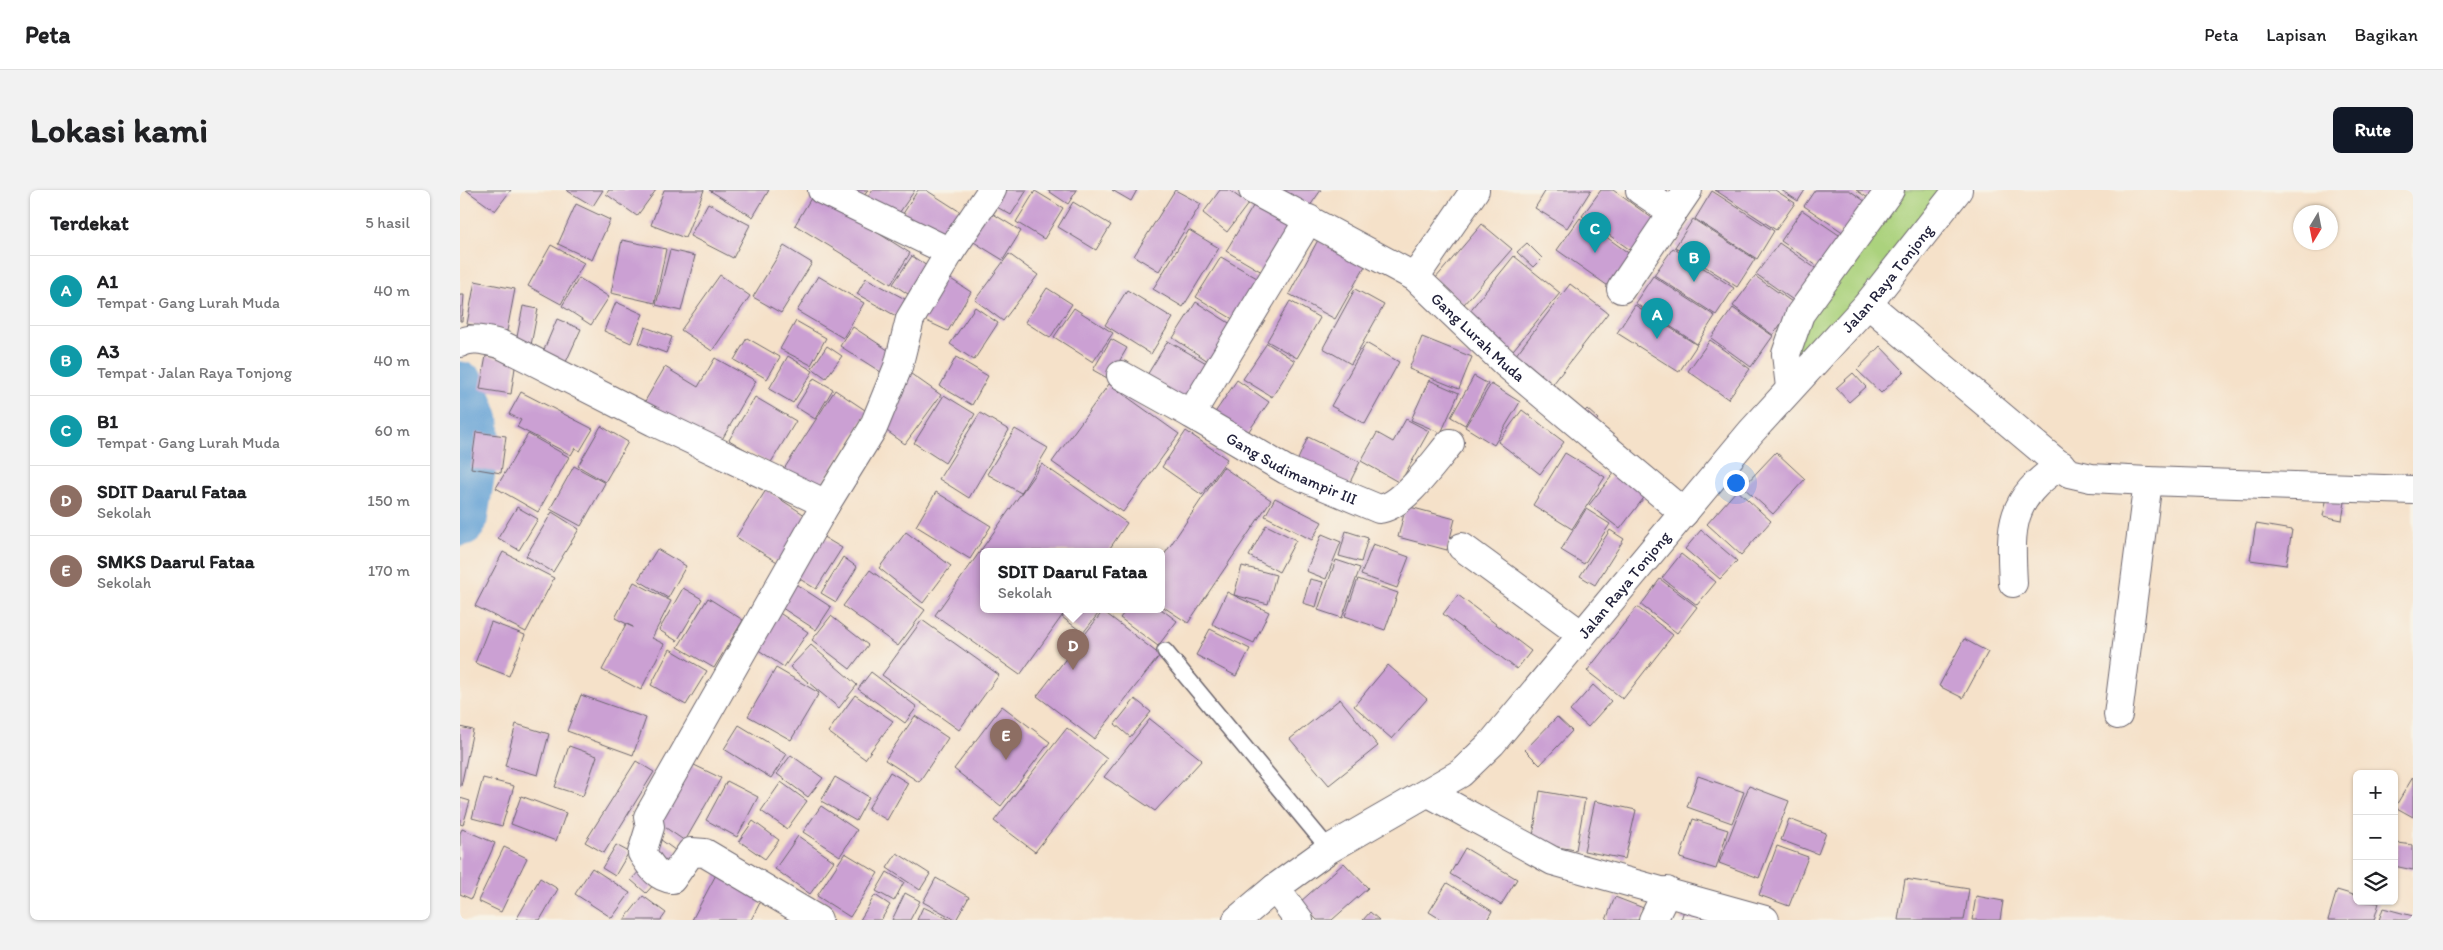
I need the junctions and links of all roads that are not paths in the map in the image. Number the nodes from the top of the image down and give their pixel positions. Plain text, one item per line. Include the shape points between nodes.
1 (822, 190) edge
2 (992, 190) edge
3 (1254, 190) edge
4 (1475, 190) edge
5 (1640, 190) edge
6 (1688, 190) edge
7 (1890, 190) edge
8 (1958, 190) edge
9 (1673, 212) junction
10 (1308, 218) junction
11 (950, 252) junction
12 (1415, 277) junction
13 (1621, 288) dead end
14 (1868, 304) junction
15 (460, 343) edge
16 (1121, 375) dead end
17 (1790, 387) junction
18 (1192, 414) junction
19 (1450, 443) dead end
20 (2061, 465) junction
21 (2148, 481) junction
22 (2413, 490) edge
23 (826, 504) junction
24 (1684, 513) junction
25 (1462, 548) dead end
26 (2013, 583) dead end
27 (1582, 636) junction
28 (1165, 651) dead end
29 (2118, 715) dead end
30 (1429, 793) junction
31 (1329, 849) junction
32 (1275, 888) junction
33 (1667, 891) junction
34 (818, 920) edge
35 (1237, 920) edge
36 (1299, 920) edge
37 (1653, 920) edge
38 (1765, 920) edge

1 - 11 street
2 - 11 street
3 - 10 street, Gang Lurah Muda
4 - 12 street
5 - 9 street
6 - 9 street
7 - 17 street via 1800,314 1786,354
8 - 14 street, Jalan Raya Tonjong
9 - 13 street
10 - 12 street, Gang Lurah Muda
10 - 18 street
11 - 23 street via 910,319 898,367 872,428
12 - 24 street, Gang Lurah Muda via 1505,363
14 - 17 street, Jalan Raya Tonjong
14 - 20 street
15 - 23 street via 484,340 500,344
16 - 18 street, Gang Sudimampir III
17 - 24 street, Jalan Raya Tonjong
18 - 19 street, Gang Sudimampir III via 1286,470 1379,509 1388,508 1413,487
20 - 21 street via 2080,476
20 - 26 street via 2042,477 2018,508 2011,539
21 - 22 street
21 - 29 street
23 - 34 street via 649,812 650,828 642,850 654,871 663,878 672,879 691,852 705,853
24 - 27 street, Jalan Raya Tonjong
25 - 27 street
27 - 30 street, Jalan Raya Tonjong via 1492,743 1461,773
28 - 31 lane
30 - 31 street, Jalan Raya Tonjong
30 - 33 street via 1553,861
31 - 32 street, Jalan Raya Tonjong
32 - 35 street, Jalan Raya Tonjong
32 - 36 street
33 - 37 street
33 - 38 street

